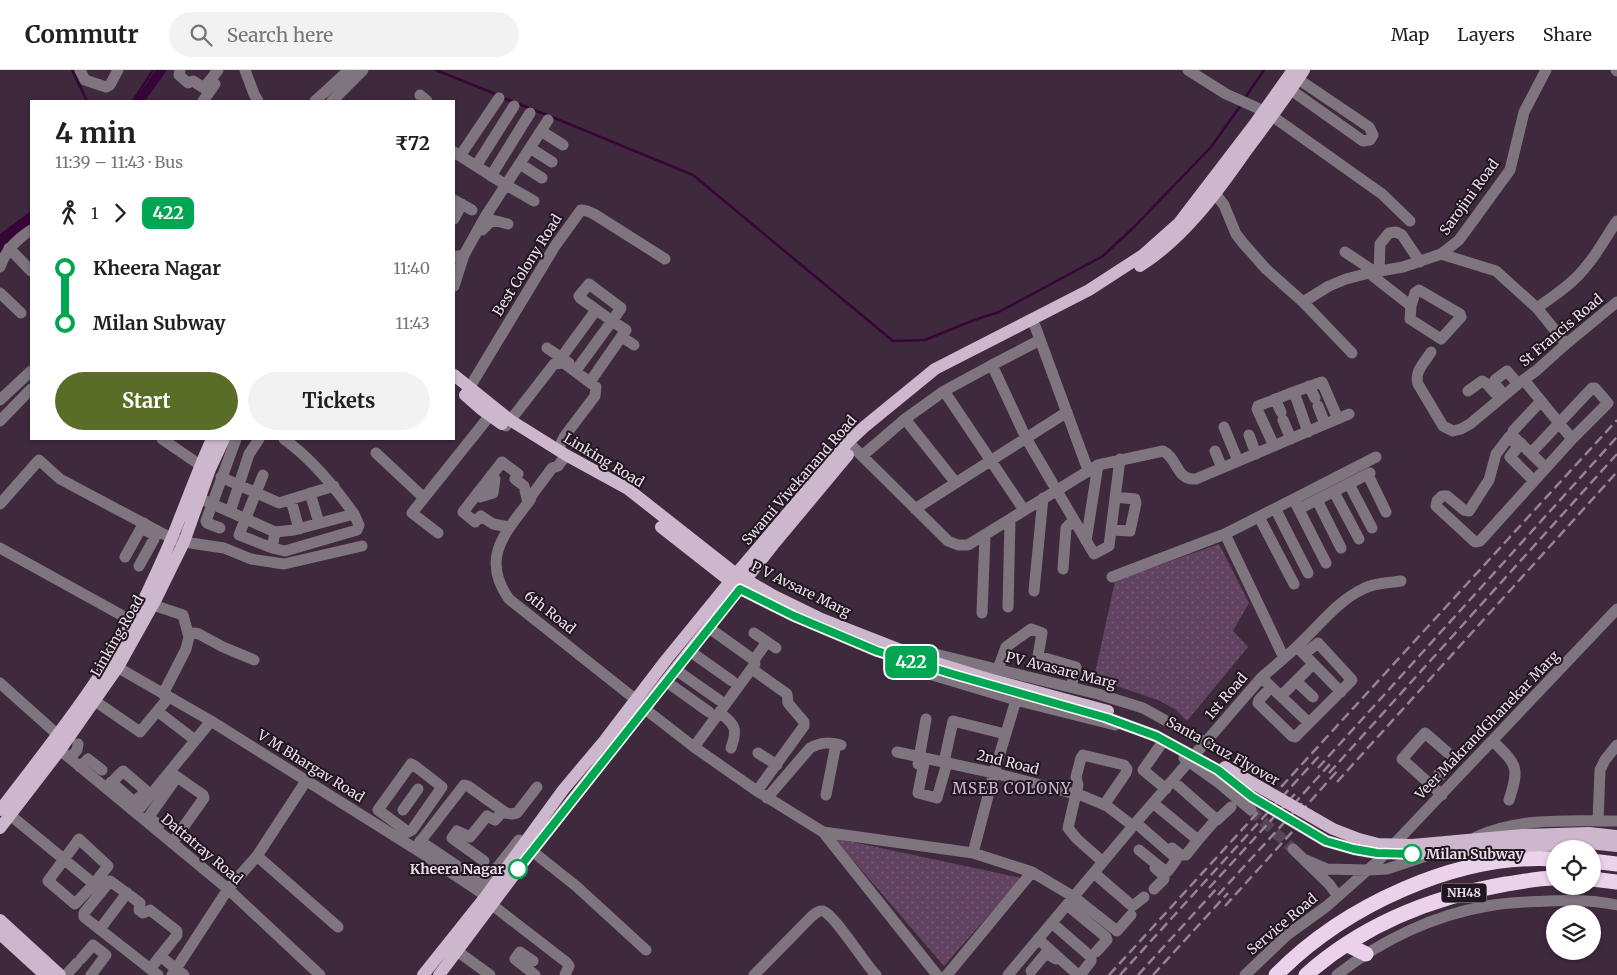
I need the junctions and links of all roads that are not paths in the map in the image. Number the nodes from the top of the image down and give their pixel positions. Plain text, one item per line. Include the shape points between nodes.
1 (82, 70) edge
2 (118, 70) edge
3 (180, 70) edge
4 (245, 70) edge
5 (349, 70) edge
6 (363, 70) edge
7 (1546, 70) edge
8 (219, 71) edge
9 (1193, 71) edge
10 (1297, 77) edge
11 (339, 86) junction
12 (499, 98) dead end
13 (252, 99) edge
14 (204, 100) edge
15 (316, 100) edge
16 (332, 100) edge
17 (514, 106) dead end
18 (530, 113) dead end
19 (1268, 113) junction
20 (548, 120) dead end
21 (540, 131) junction
22 (563, 145) dead end
23 (530, 148) junction
24 (457, 154) edge
25 (552, 162) dead end
26 (520, 164) junction
27 (476, 166) junction
28 (491, 176) junction
29 (542, 178) dead end
30 (506, 186) junction
31 (1212, 190) junction
32 (534, 201) dead end
33 (457, 206) edge
34 (472, 210) dead end
35 (1410, 221) dead end
36 (1617, 221) edge
37 (508, 224) dead end
38 (29, 236) edge
39 (475, 238) junction
40 (9, 248) junction
41 (1345, 252) dead end
42 (1441, 254) junction
43 (459, 256) edge
44 (665, 259) dead end
45 (1420, 262) junction
46 (0, 268) edge
47 (30, 270) edge
48 (1375, 272) junction
49 (455, 280) edge
50 (0, 293) edge
51 (1303, 302) junction
52 (1617, 302) edge
53 (1411, 306) junction
54 (1537, 308) junction
55 (596, 310) junction
56 (21, 312) dead end
57 (612, 320) junction
58 (1035, 326) junction
59 (622, 337) junction
60 (1040, 340) junction
61 (1566, 344) junction
62 (634, 345) dead end
63 (547, 348) dead end
64 (1432, 352) dead end
65 (1352, 353) dead end
66 (561, 358) junction
67 (992, 365) junction
68 (577, 369) junction
69 (30, 372) edge
70 (455, 376) edge
71 (592, 379) junction
72 (1521, 382) junction
73 (455, 385) edge
74 (1309, 386) junction
75 (30, 390) edge
76 (915, 390) junction
77 (467, 391) junction
78 (944, 391) junction
79 (1468, 391) dead end
80 (1294, 392) junction
81 (1502, 397) junction
82 (1275, 399) junction
83 (0, 400) edge
84 (1540, 401) junction
85 (492, 412) junction
86 (1067, 412) junction
87 (905, 419) junction
88 (0, 420) edge
89 (508, 423) junction
90 (1559, 423) junction
91 (1325, 424) junction
92 (1224, 427) dead end
93 (1308, 432) junction
94 (1249, 435) dead end
95 (1026, 438) junction
96 (1291, 439) junction
97 (164, 440) edge
98 (258, 440) edge
99 (1572, 440) junction
100 (225, 441) edge
101 (1520, 445) junction
102 (1274, 446) junction
103 (293, 447) edge
104 (855, 449) junction
105 (1215, 451) dead end
106 (376, 453) dead end
107 (1531, 453) junction
108 (250, 454) junction
109 (1256, 454) junction
110 (1376, 457) dead end
111 (559, 458) junction
112 (991, 460) junction
113 (1120, 460) junction
114 (1238, 461) junction
115 (205, 467) junction
116 (1093, 468) junction
117 (1222, 468) junction
118 (1546, 468) junction
119 (263, 475) dead end
120 (221, 477) junction
121 (493, 477) junction
122 (515, 479) junction
123 (1534, 481) junction
124 (956, 483) junction
125 (1349, 484) junction
126 (238, 485) junction
127 (334, 486) junction
128 (1056, 490) junction
129 (1334, 492) junction
130 (256, 493) junction
131 (310, 493) junction
132 (478, 495) junction
133 (423, 497) junction
134 (1116, 497) junction
135 (199, 498) junction
136 (1042, 498) junction
137 (291, 500) junction
138 (1317, 500) junction
139 (526, 501) junction
140 (0, 504) edge
141 (212, 504) junction
142 (1296, 504) junction
143 (915, 509) junction
144 (1024, 510) junction
145 (230, 512) junction
146 (1386, 512) dead end
147 (354, 514) junction
148 (1278, 514) junction
149 (481, 516) junction
150 (499, 518) dead end
151 (246, 519) junction
152 (1010, 520) junction
153 (1074, 520) junction
154 (1260, 520) junction
155 (324, 521) junction
156 (512, 523) junction
157 (142, 526) junction
158 (220, 528) dead end
159 (1372, 528) dead end
160 (299, 529) junction
161 (1112, 530) junction
162 (275, 532) junction
163 (438, 533) dead end
164 (1224, 534) junction
165 (985, 536) junction
166 (334, 537) junction
167 (171, 538) junction
168 (1359, 539) dead end
169 (1086, 541) junction
170 (184, 542) junction
171 (362, 546) dead end
172 (0, 548) edge
173 (272, 548) junction
174 (1341, 548) dead end
175 (131, 562) junction
176 (1326, 563) dead end
177 (1064, 569) dead end
178 (1308, 573) dead end
179 (155, 575) junction
180 (1112, 577) dead end
181 (738, 581) junction
182 (1401, 581) dead end
183 (1294, 584) dead end
184 (1034, 591) dead end
185 (1008, 607) dead end
186 (1617, 609) edge
187 (146, 610) junction
188 (982, 613) dead end
189 (132, 621) junction
190 (710, 628) junction
191 (188, 632) junction
192 (754, 633) dead end
193 (692, 650) junction
194 (1301, 651) junction
195 (903, 654) junction
196 (1284, 658) junction
197 (254, 660) dead end
198 (1314, 664) junction
199 (113, 665) junction
200 (753, 665) junction
201 (678, 667) junction
202 (998, 669) junction
203 (1261, 678) junction
204 (733, 679) dead end
205 (1296, 681) junction
206 (667, 682) junction
207 (0, 683) edge
208 (1071, 687) junction
209 (1271, 687) junction
210 (1341, 692) junction
211 (166, 695) junction
212 (1281, 696) junction
213 (1313, 697) dead end
214 (720, 698) dead end
215 (635, 699) junction
216 (1016, 700) junction
217 (95, 701) junction
218 (645, 709) junction
219 (714, 712) junction
220 (161, 714) dead end
221 (1107, 715) junction
222 (926, 719) dead end
223 (950, 720) dead end
224 (211, 721) junction
225 (1309, 723) junction
226 (198, 726) dead end
227 (1005, 734) junction
228 (58, 735) junction
229 (193, 738) junction
230 (928, 739) dead end
231 (1493, 742) junction
232 (1206, 743) junction
233 (78, 744) dead end
234 (1162, 744) junction
235 (1617, 745) edge
236 (694, 748) junction
237 (731, 748) dead end
238 (897, 752) dead end
239 (758, 753) dead end
240 (65, 754) junction
241 (923, 759) junction
242 (1190, 761) junction
243 (942, 763) junction
244 (1451, 763) junction
245 (777, 765) junction
246 (991, 769) junction
247 (1462, 774) junction
248 (173, 775) junction
249 (306, 781) junction
250 (109, 785) junction
251 (1169, 785) junction
252 (1431, 785) junction
253 (537, 787) dead end
254 (418, 789) dead end
255 (149, 792) junction
256 (912, 793) dead end
257 (762, 794) junction
258 (1074, 794) junction
259 (826, 795) dead end
260 (1442, 795) junction
261 (551, 800) dead end
262 (1510, 800) dead end
263 (1153, 803) junction
264 (1251, 804) junction
265 (1104, 805) junction
266 (1231, 807) dead end
267 (503, 811) junction
268 (5, 812) edge
269 (136, 813) junction
270 (396, 821) junction
271 (1598, 821) junction
272 (1617, 821) edge
273 (1135, 824) junction
274 (1212, 824) dead end
275 (0, 828) edge
276 (823, 832) junction
277 (1152, 832) dead end
278 (1617, 836) edge
279 (174, 840) junction
280 (1122, 840) junction
281 (1198, 840) junction
282 (1524, 840) junction
283 (417, 845) junction
284 (1617, 846) edge
285 (1293, 849) tunnel mouth
286 (1139, 850) dead end
287 (532, 851) junction
288 (973, 853) junction
289 (257, 856) junction
290 (1546, 858) edge
291 (64, 859) junction
292 (1306, 860) junction
293 (484, 861) dead end
294 (1103, 862) junction
295 (1601, 862) edge
296 (1617, 864) edge
297 (1368, 870) junction
298 (1032, 872) junction
299 (1094, 873) junction
300 (1546, 878) edge
301 (1601, 880) edge
302 (1617, 882) edge
303 (94, 884) junction
304 (228, 889) junction
305 (1154, 889) dead end
306 (127, 893) junction
307 (492, 893) junction
308 (1144, 896) dead end
309 (1338, 896) junction
310 (1070, 901) junction
311 (1617, 905) edge
312 (1130, 915) dead end
313 (0, 921) edge
314 (1052, 923) junction
315 (338, 926) dead end
316 (100, 929) junction
317 (0, 934) edge
318 (1038, 940) junction
319 (1346, 944) junction
320 (646, 950) dead end
321 (457, 951) junction
322 (1096, 952) dead end
323 (1366, 954) junction
324 (160, 956) junction
325 (1019, 963) junction
326 (154, 972) edge
327 (39, 973) edge
328 (177, 973) edge
329 (1029, 974) edge
330 (60, 975) edge
331 (66, 975) edge
332 (91, 975) edge
333 (320, 975) edge
334 (424, 975) edge
335 (439, 975) edge
336 (490, 975) edge
337 (565, 975) edge
338 (754, 975) edge
339 (876, 975) edge
340 (937, 975) edge
341 (947, 975) edge
342 (1008, 975) edge
343 (1074, 975) edge
344 (1245, 975) edge
345 (1276, 975) edge
346 (1306, 975) edge
347 (1337, 975) edge

1 - 2 street via 85,80 108,87
3 - 8 street via 178,75 188,83 194,81 204,88
4 - 13 street
5 - 11 street
6 - 11 street
7 - 42 street, Sarojini Road via 1524,112 1510,170 1459,240
8 - 14 street
9 - 19 street via 1226,94
10 - 10 street via 1369,127 1373,134 1370,140 1363,141
10 - 19 main road, Swami Vivekanand Road
10 - 19 main road, Swami Vivekanand Road
11 - 15 street
11 - 16 street
12 - 24 street
17 - 27 street
18 - 28 street
19 - 31 main road, Swami Vivekanand Road
19 - 35 street via 1382,194
20 - 21 street
21 - 22 street
21 - 23 street
23 - 25 street
23 - 26 street
24 - 27 street
26 - 29 street
26 - 30 street
27 - 28 street
28 - 30 street
30 - 32 street
30 - 39 street
31 - 51 street via 1224,206 1236,234 1266,269
31 - 58 main road, Swami Vivekanand Road via 1187,226 1156,256 1095,295
31 - 76 main road, Swami Vivekanand Road via 1143,255 1089,290 935,369
33 - 34 street
36 - 54 street via 1581,273
37 - 39 street via 492,220
38 - 40 street
39 - 43 street
40 - 46 street
40 - 47 street
41 - 48 street
42 - 45 street, Sarojini Road
42 - 54 street via 1493,270
43 - 49 street
44 - 77 street, Best Colony Road via 594,214 581,210
45 - 48 street, Sarojini Road
45 - 48 street via 1402,235 1388,233 1380,244
48 - 51 street, Sarojini Road via 1329,286
48 - 53 street
50 - 56 street
51 - 65 street
52 - 61 street, St Francis Road
53 - 53 street via 1419,290 1462,317 1441,340 1410,319
54 - 61 street
55 - 57 street
55 - 57 street via 579,297 588,284 621,308
55 - 66 street
57 - 59 street via 626,330
57 - 68 street
58 - 60 street
58 - 76 main road, Swami Vivekanand Road
59 - 62 street
59 - 71 street
60 - 67 street
60 - 86 street
61 - 72 street, St Francis Road
63 - 66 street
64 - 81 street, St Francis Road via 1418,370 1416,379 1443,426 1461,429
66 - 68 street
67 - 78 street
67 - 95 street
68 - 71 street
69 - 83 street
70 - 77 main road, Linking Road
71 - 111 street via 602,386 602,393
72 - 81 street, St Francis Road
72 - 81 street via 1506,371 1494,382
72 - 84 street
73 - 77 main road, Linking Road
74 - 80 street
74 - 91 street
74 - 91 street via 1323,383 1344,417
75 - 88 street
76 - 104 main road, Swami Vivekanand Road
77 - 85 main road, Linking Road
78 - 87 street
78 - 112 street
79 - 81 street via 1482,381
80 - 82 street
80 - 93 street
82 - 96 street
82 - 102 street via 1257,409
84 - 90 street
84 - 101 street via 1512,433
85 - 89 main road, Linking Road
85 - 133 street
86 - 95 street
86 - 116 street
87 - 104 street
87 - 124 street
89 - 111 main road, Linking Road
89 - 111 street via 554,364 564,363 587,379 596,391 564,437
90 - 99 street
90 - 99 street via 1593,388 1607,402
90 - 107 street
91 - 93 street
92 - 114 street
93 - 96 street
94 - 109 street
95 - 112 street
95 - 128 street
96 - 102 street
97 - 115 street
98 - 108 street
99 - 118 street
100 - 108 street
100 - 115 main road, Linking Road
100 - 120 street
101 - 107 street
101 - 123 street via 1510,458
101 - 123 street via 1508,437 1496,454 1489,480 1469,511 1444,495 1436,506 1476,542
102 - 109 street
103 - 127 street
104 - 143 street
104 - 181 main road, Swami Vivekanand Road via 792,515
105 - 117 street
106 - 133 street
107 - 118 street
108 - 126 street
109 - 114 street
110 - 142 street
111 - 139 street, 6th Road
111 - 181 main road, Linking Road via 625,492
112 - 124 street
112 - 144 street
113 - 116 street
113 - 117 street via 1163,451 1172,458 1179,472 1190,480
113 - 134 street
114 - 117 street
115 - 135 main road, Linking Road
115 - 167 main road, Linking Road
116 - 128 street
116 - 169 street
118 - 123 street
119 - 130 street
120 - 126 street
120 - 141 street
121 - 122 street
121 - 122 street via 502,462 518,474
121 - 132 street
122 - 139 street via 524,486
124 - 143 street
125 - 129 street
125 - 146 street via 1369,474
125 - 159 street
126 - 130 street
126 - 145 street
127 - 131 street
127 - 147 street
128 - 136 street
128 - 153 street
129 - 138 street
129 - 168 street
130 - 137 street via 279,503
130 - 151 street
131 - 137 street
131 - 155 street
132 - 149 street
132 - 149 street via 463,513 475,522
133 - 163 street via 412,513
134 - 161 street
134 - 161 street via 1135,499 1136,503 1130,532
135 - 141 street
135 - 170 main road, Linking Road
136 - 144 street
136 - 184 street
137 - 160 street
138 - 142 street
138 - 174 street
139 - 156 street, 6th Road
140 - 157 street via 39,460 60,479
141 - 145 street
141 - 158 street via 206,522
142 - 148 street
142 - 154 street
142 - 176 street
143 - 165 street via 948,541 958,545 968,545
144 - 152 street
145 - 151 street
147 - 155 street
147 - 166 street via 359,528
148 - 154 street
148 - 178 street
149 - 156 street via 493,524
150 - 156 street
151 - 162 street
151 - 173 street via 240,535
152 - 165 street
152 - 185 street
153 - 169 street
153 - 177 street via 1066,528
154 - 164 street
154 - 183 street
155 - 160 street
155 - 166 street
156 - 215 street, 6th Road via 499,544 497,566 500,584 509,599
157 - 167 street
157 - 175 street
157 - 175 street via 154,537
160 - 162 street
161 - 169 street via 1109,546 1094,554
162 - 173 street
164 - 180 street
164 - 196 street
165 - 188 street
166 - 173 street via 285,551
167 - 170 street
167 - 179 main road, Linking Road
170 - 171 street via 224,548 251,559 284,564
170 - 187 main road, Linking Road
172 - 189 street
175 - 179 street
179 - 187 main road, Linking Road
181 - 190 main road, Swami Vivekanand Road
181 - 195 main road, P V Avsare Marg via 819,618 835,629
181 - 215 main road, Swami Vivekanand Road
182 - 194 street via 1364,588 1345,599
186 - 231 street, Veer MakrandGhanekar Marg
187 - 189 main road, Linking Road
187 - 191 street via 183,615
187 - 199 main road, Linking Road
189 - 199 main road, Linking Road
190 - 193 main road, Swami Vivekanand Road
190 - 200 street
191 - 197 street
191 - 211 street via 186,649
192 - 200 street via 771,645
193 - 201 main road, Swami Vivekanand Road
193 - 204 street
194 - 196 street, 1st Road
194 - 198 street
194 - 210 street via 1318,643 1352,679
195 - 202 street, PV Avasare Marg via 927,652
195 - 216 street, P V Avsare Marg via 919,671
195 - 221 main road, Santa Cruz Flyover
196 - 203 street, 1st Road
198 - 205 street
198 - 210 street
199 - 211 street, V M Bhargav Road
199 - 217 main road, Linking Road
199 - 228 main road, Linking Road
200 - 219 street
200 - 245 street via 787,694 790,706 804,722 803,730
201 - 206 main road, Swami Vivekanand Road
201 - 214 street
202 - 208 street, PV Avasare Marg
202 - 208 street via 1006,647 1031,628 1042,633 1038,656 1076,668
203 - 209 street
203 - 232 street, 1st Road
205 - 212 street
205 - 213 street
206 - 218 main road, Swami Vivekanand Road
206 - 219 street
207 - 228 street
208 - 232 street, PV Avasare Marg via 1143,708
209 - 212 street
209 - 225 street via 1258,703 1292,736
210 - 225 street
211 - 217 street via 140,732
211 - 224 street, V M Bhargav Road
212 - 225 street
215 - 307 main road, Swami Vivekanand Road via 563,790
216 - 227 street
216 - 234 street, P V Avsare Marg via 1115,725
217 - 240 main road, Linking Road
218 - 236 street
218 - 287 main road, Swami Vivekanand Road
219 - 236 street
219 - 237 street via 732,721 736,737
220 - 229 street
221 - 264 main road, Santa Cruz Flyover, bridge via 1164,740 1218,770
221 - 282 main road, Santa Cruz Flyover, bridge via 1150,727 1332,829 1359,839 1378,844 1412,845
222 - 241 street
223 - 243 street
224 - 229 street
224 - 249 street, V M Bhargav Road
226 - 229 street
227 - 243 street via 954,721
227 - 246 street
228 - 240 street
228 - 268 main road, Linking Road
229 - 248 street
230 - 241 street
231 - 247 street, Veer MakrandGhanekar Marg
231 - 262 street via 1515,766
232 - 242 street, 1st Road
233 - 240 street via 77,750
234 - 242 street, P V Avsare Marg
234 - 251 street via 1143,770
235 - 271 street via 1600,770
236 - 257 street
238 - 241 street, 2nd Road
239 - 245 street
240 - 250 street, Dattatray Road via 80,767 102,770
240 - 268 main road, Linking Road
241 - 243 street, 2nd Road
241 - 243 street via 918,793 937,798
241 - 256 street
242 - 251 street, 1st Road
242 - 264 street, P V Avsare Marg
243 - 246 street, 2nd Road
244 - 247 street
244 - 252 street
244 - 252 street via 1455,758 1424,734 1402,759
245 - 257 street
246 - 258 street, 2nd Road
246 - 288 street
247 - 260 street, Veer MakrandGhanekar Marg
248 - 255 street
248 - 279 street via 150,816
248 - 279 street via 204,798
249 - 270 street, V M Bhargav Road
249 - 289 street
250 - 255 street via 134,802
250 - 255 street via 123,771
250 - 269 street, Dattatray Road
251 - 263 street, 1st Road
251 - 266 street via 1217,820
252 - 260 street
253 - 267 street via 518,813
254 - 270 street
255 - 269 street
257 - 259 street via 810,748 819,743 838,744
257 - 276 street
258 - 265 street, 2nd Road
258 - 265 street via 1082,756 1124,765 1128,769 1126,773
258 - 294 street via 1068,828
260 - 297 street, Veer MakrandGhanekar Marg
261 - 307 street
263 - 273 street, 1st Road
263 - 281 street
264 - 282 main road, Santa Cruz Flyover, bridge via 1326,841 1377,853 1412,854
265 - 273 street, 2nd Road
267 - 283 street via 464,785
267 - 293 street via 495,820 487,816 470,837 458,831 452,838
268 - 275 main road, Linking Road
268 - 291 street
269 - 279 street, Dattatray Road
270 - 270 street via 406,831 411,831 442,789 413,764 408,766 378,808
270 - 283 street, V M Bhargav Road
271 - 272 street
271 - 297 street via 1537,822 1502,827 1461,845 1387,869
273 - 280 street, 1st Road
273 - 286 street, 2nd Road via 1176,860 1165,871
274 - 281 street
276 - 288 street
276 - 340 street
277 - 281 street via 1184,856
278 - 282 main road via 1589,833
279 - 304 street, Dattatray Road
280 - 294 street, 1st Road
280 - 305 street via 1164,876
282 - 284 main road, Santa Cruz Flyover
283 - 307 street, V M Bhargav Road
285 - 292 street
287 - 307 main road, Swami Vivekanand Road
287 - 320 street
288 - 298 street
289 - 304 street
289 - 315 street
290 - 345 highway, NH48 via 1471,866 1403,889 1358,912 1310,945
291 - 303 street
291 - 303 street via 80,839 108,864
291 - 303 street via 48,881 74,904
292 - 297 street via 1327,869
292 - 309 street
294 - 299 street, 1st Road
295 - 296 highway
297 - 309 street, Service Road
298 - 310 street
298 - 341 street
299 - 308 street via 1131,905
299 - 310 street, 1st Road
300 - 319 highway, NH48 via 1476,890 1418,907
301 - 302 highway
304 - 328 street
304 - 333 street, Dattatray Road
306 - 316 street
306 - 316 street via 110,880 84,913 84,918
306 - 324 street via 140,903 139,910 143,913 150,910 177,931
307 - 321 main road, Swami Vivekanand Road
307 - 334 main road, Swami Vivekanand Road
307 - 337 street, V M Bhargav Road via 570,966
309 - 344 street, Service Road via 1288,935
310 - 312 street via 1117,930
310 - 314 street, 1st Road
310 - 322 street via 1106,936 1107,940
311 - 323 street via 1578,900 1488,906 1430,922
313 - 330 main road
314 - 318 street, 1st Road
314 - 318 street via 1091,957 1081,974
316 - 326 street
317 - 327 main road
318 - 325 street, 1st Road
319 - 323 highway
319 - 346 highway, NH48
321 - 335 main road, Swami Vivekanand Road
321 - 336 street
323 - 347 street
324 - 326 street
324 - 328 street
325 - 329 street
325 - 342 street, 1st Road
329 - 343 street via 1048,952
331 - 332 street via 93,945 106,955
338 - 339 street via 819,911 834,921

